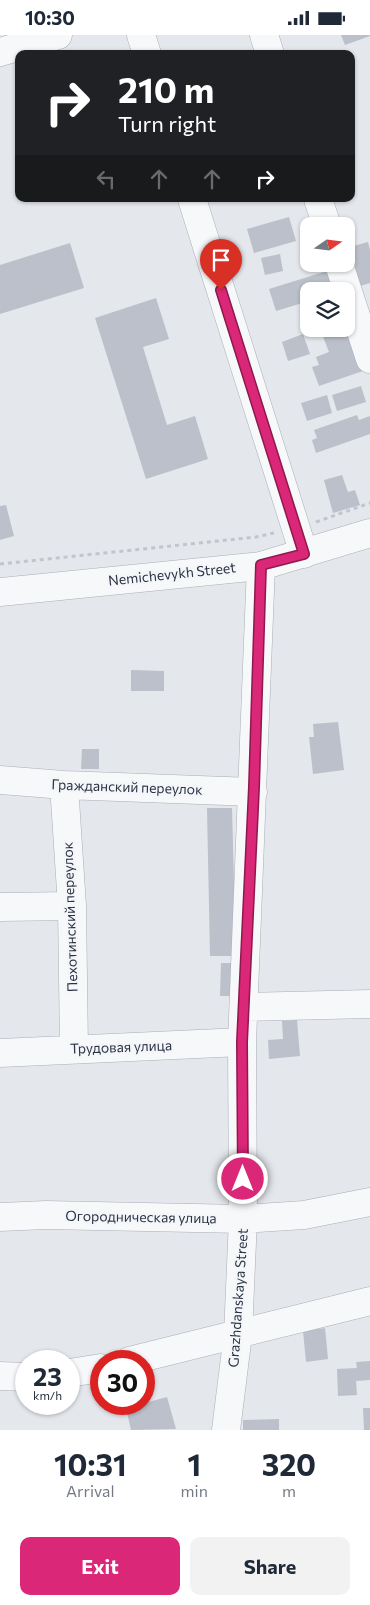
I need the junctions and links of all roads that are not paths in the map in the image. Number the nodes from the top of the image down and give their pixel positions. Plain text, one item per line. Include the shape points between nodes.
1 (58, 35) edge
2 (141, 35) edge
3 (264, 35) edge
4 (146, 50) edge
5 (269, 50) edge
6 (0, 52) edge
7 (193, 202) edge
8 (319, 202) edge
9 (323, 217) edge
10 (342, 273) edge
11 (370, 359) edge
12 (370, 533) edge
13 (300, 541) junction
14 (261, 565) junction
15 (0, 592) edge
16 (0, 780) edge
17 (64, 785) junction
18 (253, 792) junction
19 (72, 906) junction
20 (0, 907) edge
21 (370, 1004) edge
22 (244, 1007) junction
23 (242, 1042) junction
24 (74, 1049) junction
25 (0, 1053) edge
26 (370, 1202) edge
27 (0, 1217) edge
28 (243, 1219) junction
29 (370, 1301) edge
30 (238, 1334) junction
31 (155, 1355) edge
32 (0, 1376) edge
33 (15, 1377) edge
34 (226, 1430) edge

1 - 6 street
2 - 4 street
3 - 5 street
7 - 13 street
8 - 9 street
10 - 11 street
12 - 13 street, Nemichevykh Street
13 - 14 street, Nemichevykh Street
14 - 15 street, Nemichevykh Street
14 - 18 street, Grazhdanskaya Street
16 - 17 street, Гражданский переулок
17 - 18 street, Гражданский переулок
17 - 19 street, Пехотинский переулок
18 - 22 street, Grazhdanskaya Street
19 - 20 street
19 - 24 street, Пехотинский переулок
21 - 22 street
22 - 23 street, Grazhdanskaya Street
23 - 24 street, Трудовая улица
23 - 28 street, Grazhdanskaya Street
24 - 25 street, Трудовая улица
26 - 28 street, Огородническая улица via 304,1215
27 - 28 street, Огородническая улица
28 - 30 street, Grazhdanskaya Street
29 - 30 street
30 - 31 street
30 - 34 street, Grazhdanskaya Street
32 - 33 street

